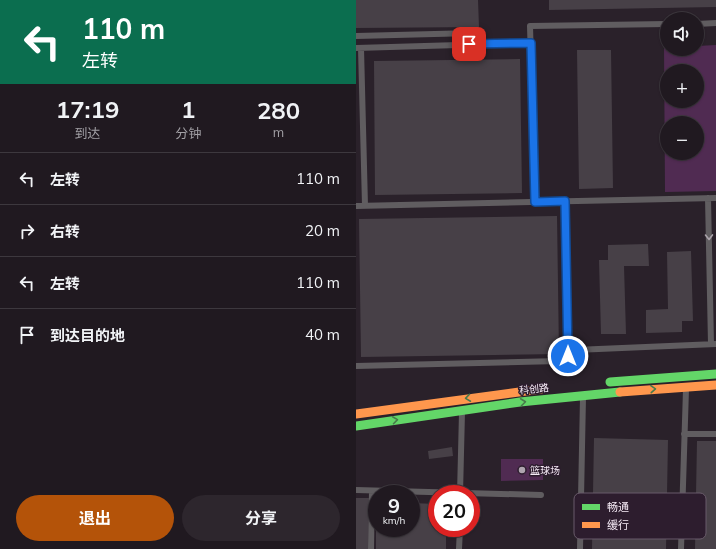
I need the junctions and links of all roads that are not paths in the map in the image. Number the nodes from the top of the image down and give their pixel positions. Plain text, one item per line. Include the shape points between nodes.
1 (716, 23) edge
2 (660, 24) edge
3 (704, 24) edge
4 (474, 33) dead end
5 (356, 36) edge
6 (531, 43) junction
7 (359, 48) edge
8 (708, 198) junction
9 (716, 198) edge
10 (565, 201) junction
11 (535, 202) junction
12 (356, 206) edge
13 (365, 206) junction
14 (714, 344) edge
15 (574, 350) dead end
16 (356, 366) edge
17 (716, 374) edge
18 (601, 383) dead end
19 (716, 385) edge
20 (686, 387) junction
21 (547, 388) dead end
22 (584, 395) junction
23 (462, 410) junction
24 (356, 414) edge
25 (356, 426) edge
26 (684, 434) junction
27 (716, 434) edge
28 (460, 485) edge
29 (356, 490) edge
30 (368, 491) edge
31 (581, 493) edge
32 (682, 493) edge
33 (480, 494) edge
34 (540, 495) dead end
35 (371, 537) edge
36 (460, 537) edge
37 (580, 539) edge
38 (681, 539) edge
39 (371, 549) edge
40 (460, 549) edge
41 (580, 549) edge
42 (681, 549) edge

1 - 3 lane
2 - 6 lane via 530,26
4 - 5 lane
6 - 7 lane
6 - 11 lane
7 - 13 lane
8 - 9 lane
8 - 10 lane
8 -> 14 lane
10 - 11 lane
10 - 16 lane via 568,356 565,359
11 - 13 lane
12 - 13 lane
14 - 15 lane
17 - 18 street
19 - 20 street, 科创路
22 -> 20 street, 科创路
20 - 26 lane
21 -> 24 street, 科创路
23 -> 22 street, 科创路
22 - 31 lane
25 -> 23 street, 科创路
23 - 28 lane
26 - 27 lane
26 - 32 lane
29 - 30 lane
33 - 34 lane
35 - 39 lane
36 - 40 lane
37 - 41 lane
38 - 42 lane

